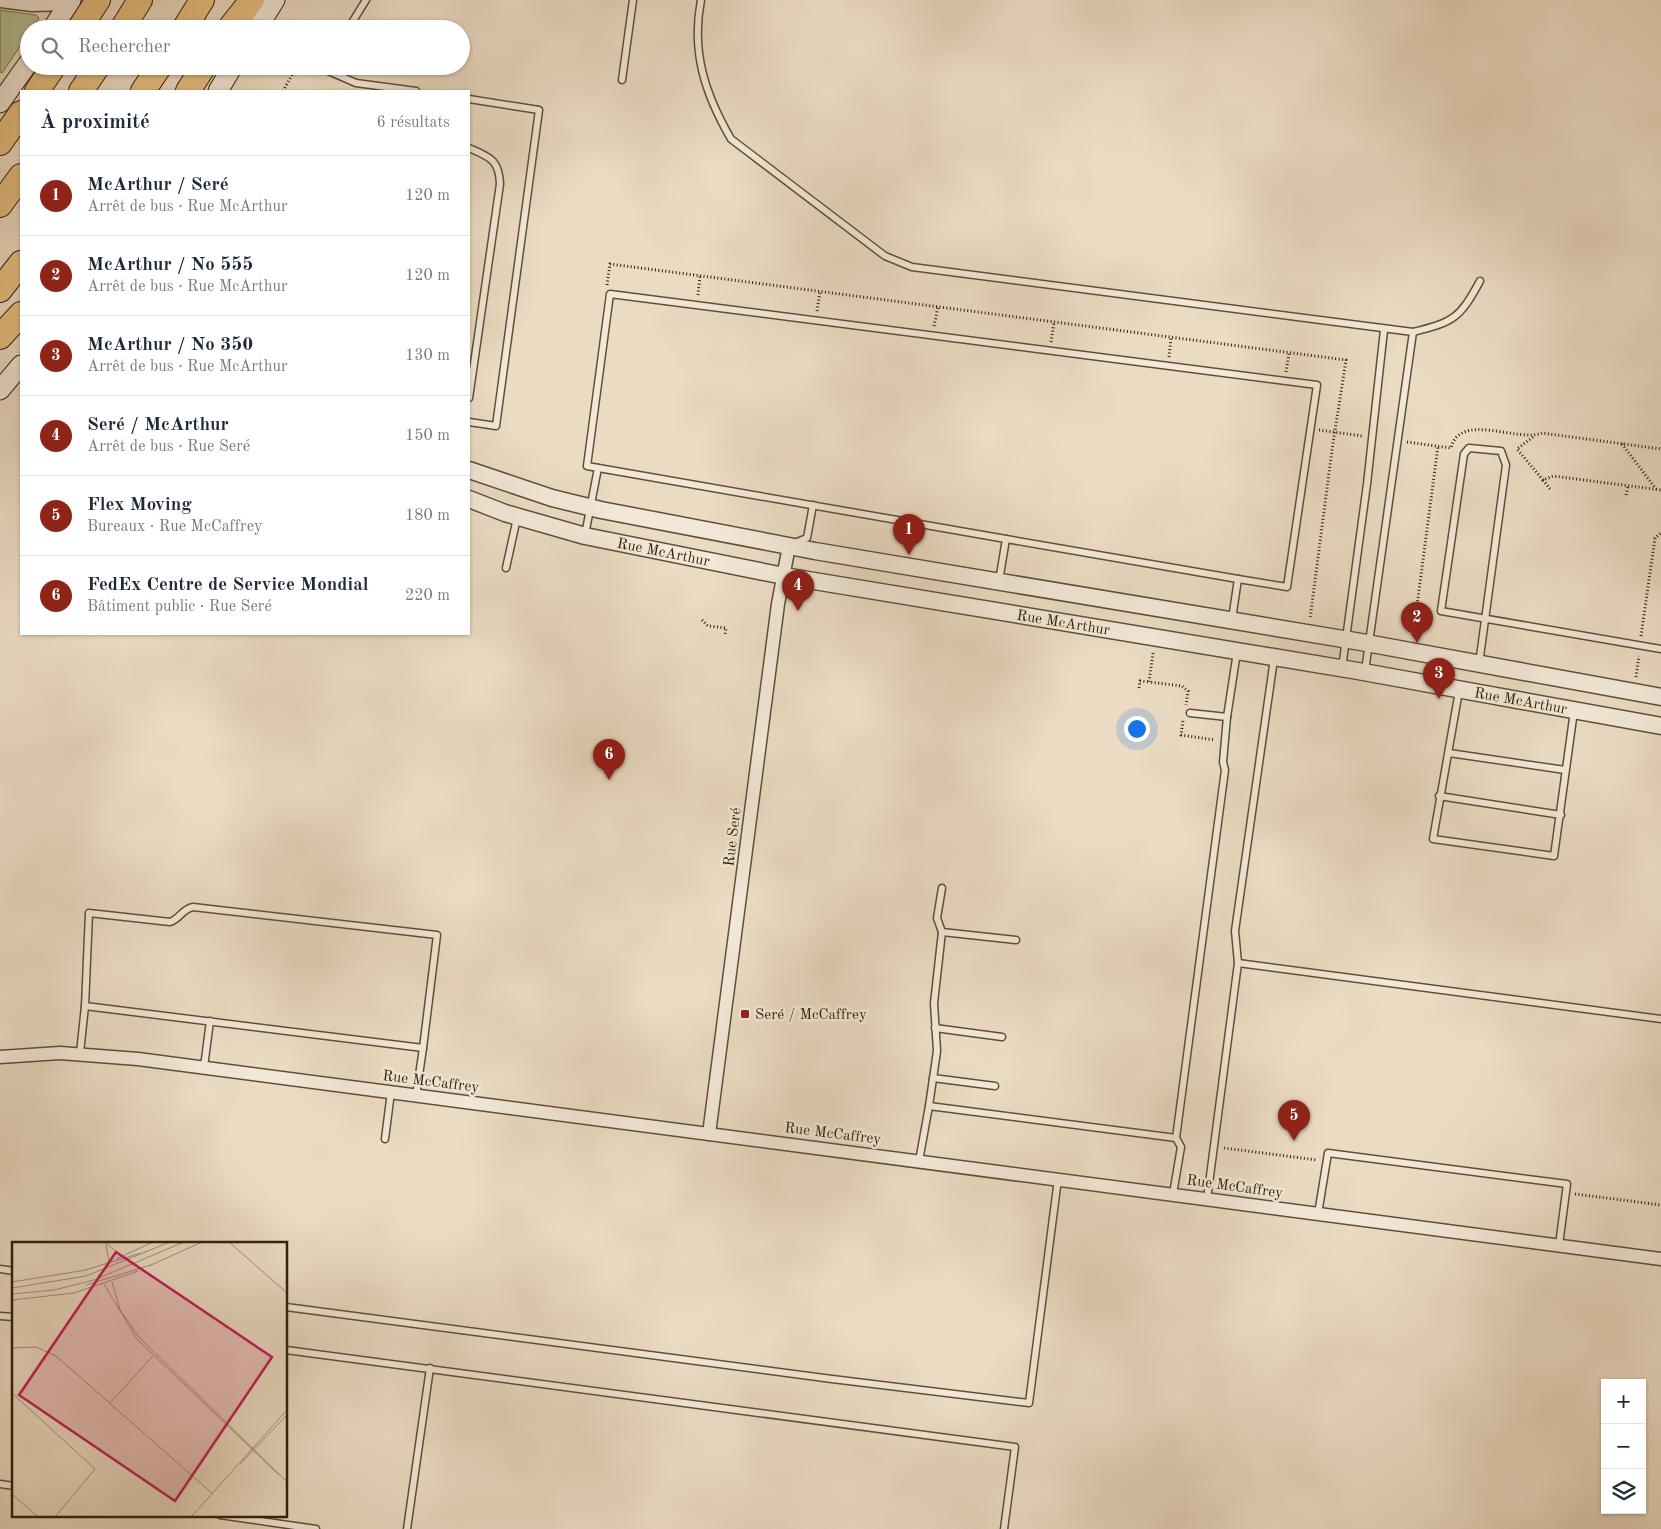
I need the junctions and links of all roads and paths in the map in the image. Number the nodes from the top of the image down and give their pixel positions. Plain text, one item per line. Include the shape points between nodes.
1 (98, 0) edge
2 (140, 0) edge
3 (202, 0) edge
4 (252, 0) edge
5 (275, 0) edge
6 (366, 0) edge
7 (633, 0) edge
8 (702, 0) edge
9 (0, 1) edge
10 (70, 2) edge
11 (58, 20) edge
12 (85, 20) edge
13 (128, 20) edge
14 (190, 20) edge
15 (236, 20) edge
16 (263, 20) edge
17 (354, 20) edge
18 (20, 75) edge
19 (48, 75) edge
20 (92, 75) edge
21 (154, 75) edge
22 (198, 75) edge
23 (228, 75) edge
24 (292, 75) edge
25 (338, 75) edge
26 (622, 80) dead end
27 (38, 90) edge
28 (82, 90) edge
29 (145, 90) edge
30 (189, 90) edge
31 (219, 90) edge
32 (284, 90) edge
33 (408, 90) edge
34 (470, 98) edge
35 (0, 103) edge
36 (20, 115) edge
37 (0, 143) edge
38 (470, 149) edge
39 (20, 177) edge
40 (0, 205) edge
41 (20, 264) edge
42 (700, 276) dead end
43 (1480, 281) dead end
44 (0, 290) edge
45 (820, 292) dead end
46 (698, 297) dead end
47 (938, 307) dead end
48 (817, 312) dead end
49 (20, 315) edge
50 (1054, 322) dead end
51 (934, 328) dead end
52 (1384, 330) junction
53 (1413, 332) junction
54 (0, 337) edge
55 (1171, 338) dead end
56 (1051, 343) dead end
57 (1289, 353) dead end
58 (1169, 360) dead end
59 (20, 366) edge
60 (1286, 374) dead end
61 (0, 390) edge
62 (470, 391) edge
63 (470, 422) edge
64 (1335, 432) dead end
65 (1365, 436) dead end
66 (1533, 437) junction
67 (1404, 441) dead end
68 (1622, 444) junction
69 (1438, 446) junction
70 (1661, 449) edge
71 (598, 468) junction
72 (470, 470) edge
73 (1543, 480) junction
74 (1628, 486) junction
75 (1550, 489) dead end
76 (1656, 489) junction
77 (1661, 490) edge
78 (1626, 495) dead end
79 (470, 499) edge
80 (813, 505) junction
81 (592, 508) junction
82 (518, 517) junction
83 (1661, 533) edge
84 (584, 536) junction
85 (1006, 538) junction
86 (789, 546) junction
87 (506, 568) dead end
88 (784, 576) junction
89 (1238, 579) junction
90 (999, 581) junction
91 (1485, 619) junction
92 (702, 620) dead end
93 (1232, 621) junction
94 (724, 635) dead end
95 (1641, 636) dead end
96 (1346, 640) junction
97 (1412, 642) dead end
98 (1368, 644) junction
99 (1661, 649) edge
100 (1153, 650) dead end
101 (1237, 652) junction
102 (1639, 655) dead end
103 (1274, 658) junction
104 (1479, 664) junction
105 (1342, 669) junction
106 (1365, 673) junction
107 (1635, 681) dead end
108 (1149, 682) junction
109 (1139, 688) dead end
110 (1459, 689) junction
111 (1661, 697) edge
112 (1574, 710) junction
113 (1190, 713) dead end
114 (1227, 717) junction
115 (1661, 726) edge
116 (1214, 740) dead end
117 (1449, 753) junction
118 (1564, 770) junction
119 (1439, 796) junction
120 (1561, 814) junction
121 (942, 888) dead end
122 (942, 932) junction
123 (1016, 940) dead end
124 (1238, 963) junction
125 (85, 1006) junction
126 (1661, 1020) edge
127 (210, 1021) junction
128 (935, 1028) junction
129 (1002, 1037) dead end
130 (423, 1048) junction
131 (80, 1053) junction
132 (0, 1057) edge
133 (204, 1068) junction
134 (932, 1078) junction
135 (995, 1086) dead end
136 (391, 1092) junction
137 (416, 1096) junction
138 (929, 1106) junction
139 (709, 1134) junction
140 (1176, 1138) junction
141 (384, 1139) dead end
142 (1226, 1149) dead end
143 (1318, 1160) dead end
144 (918, 1161) junction
145 (1058, 1179) junction
146 (1173, 1194) junction
147 (1577, 1194) dead end
148 (1207, 1199) junction
149 (1661, 1205) edge
150 (1318, 1214) junction
151 (1559, 1245) junction
152 (1661, 1259) edge
153 (288, 1307) edge
154 (288, 1350) edge
155 (430, 1368) junction
156 (227, 1516) edge
157 (316, 1529) edge
158 (407, 1529) edge
159 (1004, 1529) edge

1 - 12 highway
2 - 13 highway
3 - 14 highway
4 - 15 highway
5 - 16 main road
6 - 17 lane
7 - 26 lane
8 - 52 lane via 697,44 703,75 717,114 732,139 885,256 912,267
9 - 10 street via 32,5
10 - 11 main road
18 - 35 main road
19 - 27 highway
20 - 28 highway
21 - 29 highway
22 - 30 highway
23 - 31 main road
24 - 32 path
25 - 33 lane via 356,83
34 - 63 lane via 539,110 496,426
36 - 37 highway
38 - 62 lane via 494,162 500,184
39 - 40 highway
41 - 44 highway
42 - 46 path
43 - 53 lane via 1457,316 1441,325
45 - 48 path
47 - 51 path
49 - 54 highway
50 - 56 path
52 - 53 lane
52 - 96 lane
53 - 98 lane
55 - 58 path
57 - 60 path
59 - 61 main road
64 - 65 path
66 - 68 path via 1542,433
66 - 69 path via 1469,430 1456,436 1451,448
66 - 73 path via 1517,449
67 - 69 path
68 - 70 path
68 - 76 path
69 - 97 path
71 - 80 lane
71 - 81 lane
71 - 89 lane via 588,466 610,294 1318,385 1288,587
72 - 81 street, Rue McArthur
73 - 74 path via 1553,476
73 - 75 path
74 - 76 path
74 - 78 path
76 - 77 path
79 - 82 street, Rue McArthur
80 - 85 lane
80 - 86 lane via 807,538
81 - 84 lane
81 - 86 street, Rue McArthur
82 - 84 street, Rue McArthur
82 - 87 lane
83 - 95 path via 1655,538
84 - 88 street, Rue McArthur
85 - 89 lane
85 - 90 lane
86 - 88 street, Rue Seré
86 - 90 street, Rue McArthur
88 - 101 street, Rue McArthur
88 - 139 street, Rue Seré
89 - 93 lane
90 - 93 street, Rue McArthur
91 - 91 lane via 1441,611 1464,454 1468,448 1474,447 1497,449 1506,460
91 - 99 lane
91 - 104 lane
92 - 94 path via 708,626 726,628
93 - 96 street, Rue McArthur
96 - 98 street, Rue McArthur
96 - 105 lane
98 - 104 street, Rue McArthur
98 - 106 lane
100 - 108 path
101 - 103 street, Rue McArthur
101 - 114 lane
102 - 107 path
103 - 105 street, Rue McArthur
103 - 124 lane via 1235,931
104 - 111 street, Rue McArthur
105 - 106 street, Rue McArthur
106 - 110 street, Rue McArthur
108 - 109 path via 1140,681
108 - 116 path via 1182,686 1188,691 1181,735
110 - 112 street, Rue McArthur
110 - 117 lane
112 - 115 street, Rue McArthur
112 - 118 lane
113 - 114 lane
114 - 140 lane via 1225,770
117 - 118 lane
117 - 119 lane
118 - 120 lane via 1566,780
119 - 120 lane
119 - 120 lane via 1433,839 1554,856
121 - 122 lane via 937,918
122 - 123 lane
122 - 128 lane via 934,1003
124 - 126 lane
124 - 148 lane
125 - 127 lane
125 - 130 lane via 89,913 170,922 193,907 437,934
125 - 131 lane
127 - 130 lane
127 - 133 lane
128 - 129 lane
128 - 134 lane via 937,1051
130 - 137 lane
131 - 132 street, Rue McCaffrey
131 - 133 street, Rue McCaffrey
133 - 136 street, Rue McCaffrey
134 - 135 lane
134 - 138 lane
136 - 137 street, Rue McCaffrey
136 - 141 lane
137 - 139 street, Rue McCaffrey
138 - 140 lane
138 - 144 lane
139 - 144 street, Rue McCaffrey
140 - 146 lane via 1180,1147
142 - 143 path
144 - 145 street, Rue McCaffrey
145 - 146 street, Rue McCaffrey
145 - 153 lane via 1029,1403
146 - 148 street, Rue McCaffrey
147 - 149 path
148 - 150 street, Rue McCaffrey
150 - 151 street, Rue McCaffrey
150 - 151 lane via 1328,1153 1567,1184
151 - 152 street, Rue McCaffrey
154 - 155 lane
155 - 158 lane
155 - 159 lane via 1015,1448
156 - 157 lane

